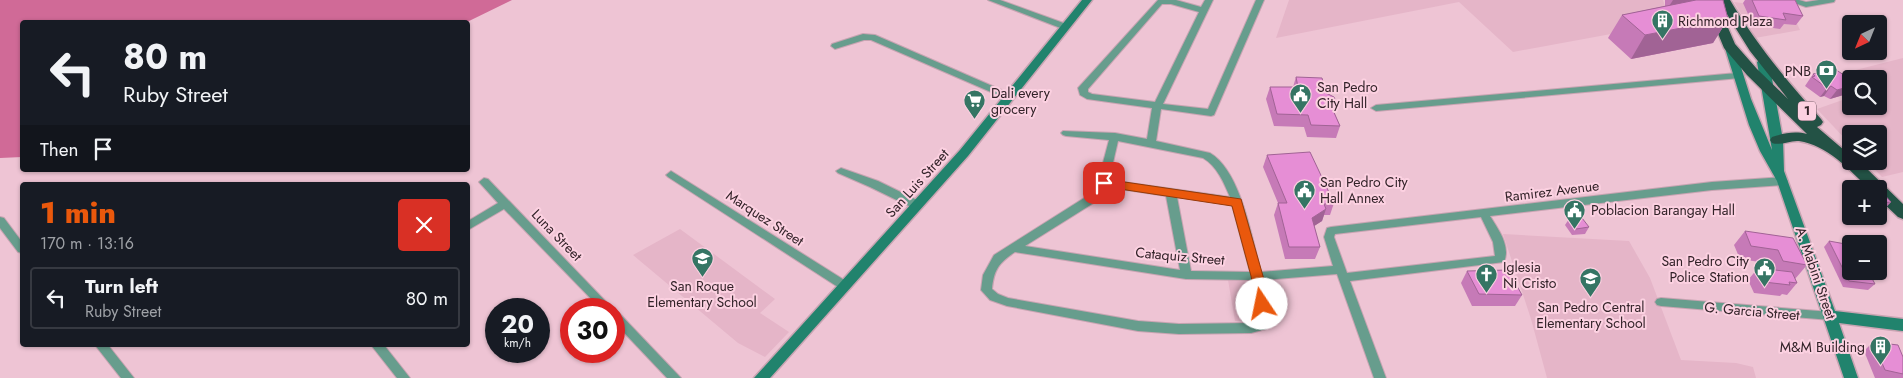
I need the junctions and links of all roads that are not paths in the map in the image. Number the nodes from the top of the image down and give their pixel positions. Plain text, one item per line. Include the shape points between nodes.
1 (992, 0) edge
2 (1088, 0) edge
3 (1209, 0) edge
4 (1260, 0) edge
5 (1710, 0) edge
6 (1724, 0) edge
7 (1790, 0) edge
8 (1831, 0) edge
9 (1204, 11) junction
10 (1066, 27) junction
11 (1729, 45) junction
12 (835, 46) dead end
13 (1763, 62) junction
14 (1737, 76) junction
15 (1766, 86) junction
16 (1010, 97) junction
17 (1157, 107) junction
18 (1376, 108) dead end
19 (1066, 133) dead end
20 (1114, 136) junction
21 (1777, 140) junction
22 (1151, 143) junction
23 (1826, 144) junction
24 (1842, 151) edge
25 (1842, 155) edge
26 (1860, 170) edge
27 (841, 171) dead end
28 (671, 175) dead end
29 (1781, 175) junction
30 (1869, 180) edge
31 (484, 182) dead end
32 (1104, 183) junction
33 (1171, 194) junction
34 (1887, 198) edge
35 (1237, 202) junction
36 (505, 203) junction
37 (917, 205) junction
38 (1903, 213) edge
39 (1484, 214) junction
40 (0, 221) edge
41 (470, 225) edge
42 (20, 246) edge
43 (1014, 248) junction
44 (1342, 274) junction
45 (1186, 275) junction
46 (1257, 276) junction
47 (845, 286) junction
48 (597, 298) edge
49 (1661, 302) dead end
50 (1831, 316) junction
51 (1903, 325) edge
52 (625, 326) edge
53 (103, 347) edge
54 (379, 347) edge
55 (128, 378) edge
56 (404, 378) edge
57 (675, 378) edge
58 (760, 378) edge
59 (1380, 378) edge
60 (1851, 378) edge

1 - 10 street
2 - 10 street, San Luis Street
3 - 9 street
4 - 17 street via 1211,113
5 - 11 highway, 1
6 - 13 highway, 1
7 - 8 street via 1806,4
9 - 17 street
9 - 17 street via 1171,1 1160,2 1082,90 1090,97
10 - 16 street, San Luis Street
11 - 14 street, A. Mabini Street
11 - 15 highway, 1
12 - 16 street via 872,37
13 - 15 street, A. Mabini Street
13 - 24 highway, 1
14 - 18 street
14 - 29 street, A. Mabini Street via 1767,153
15 - 21 street, A. Mabini Street
15 - 23 highway, 1
16 - 37 street, San Luis Street
17 - 22 street
19 - 20 street
20 - 22 street
20 - 32 street
21 - 23 highway via 1797,136
21 - 29 street, A. Mabini Street
22 - 35 street via 1211,158
23 - 25 highway, 1
26 - 30 highway, 1
27 - 37 street
28 - 47 street, Marquez Street
29 - 39 street, Ramirez Avenue
29 - 50 street, A. Mabini Street
31 - 36 street, Luna Street
32 - 33 street
32 - 43 street via 1096,196
33 - 35 street
33 - 45 street
34 - 38 highway, 1
35 - 46 street
36 - 41 street
36 - 48 street, Luna Street
37 - 47 street, San Luis Street
39 - 44 street, Ramirez Avenue via 1332,231 1329,237
39 - 44 street, Cataquiz Street via 1495,233 1500,260
40 - 42 street
43 - 45 street, Cataquiz Street
43 - 46 street via 998,258 988,275 986,290 994,297 1138,326 1179,329 1262,326 1264,318
44 - 46 street, Cataquiz Street
44 - 59 street
45 - 46 street, Cataquiz Street
47 - 58 street, San Luis Street
49 - 50 street, G. Garcia Street
50 - 51 street, G. Garcia Street
50 - 60 street, A. Mabini Street
52 - 57 street
53 - 55 street
54 - 56 street

